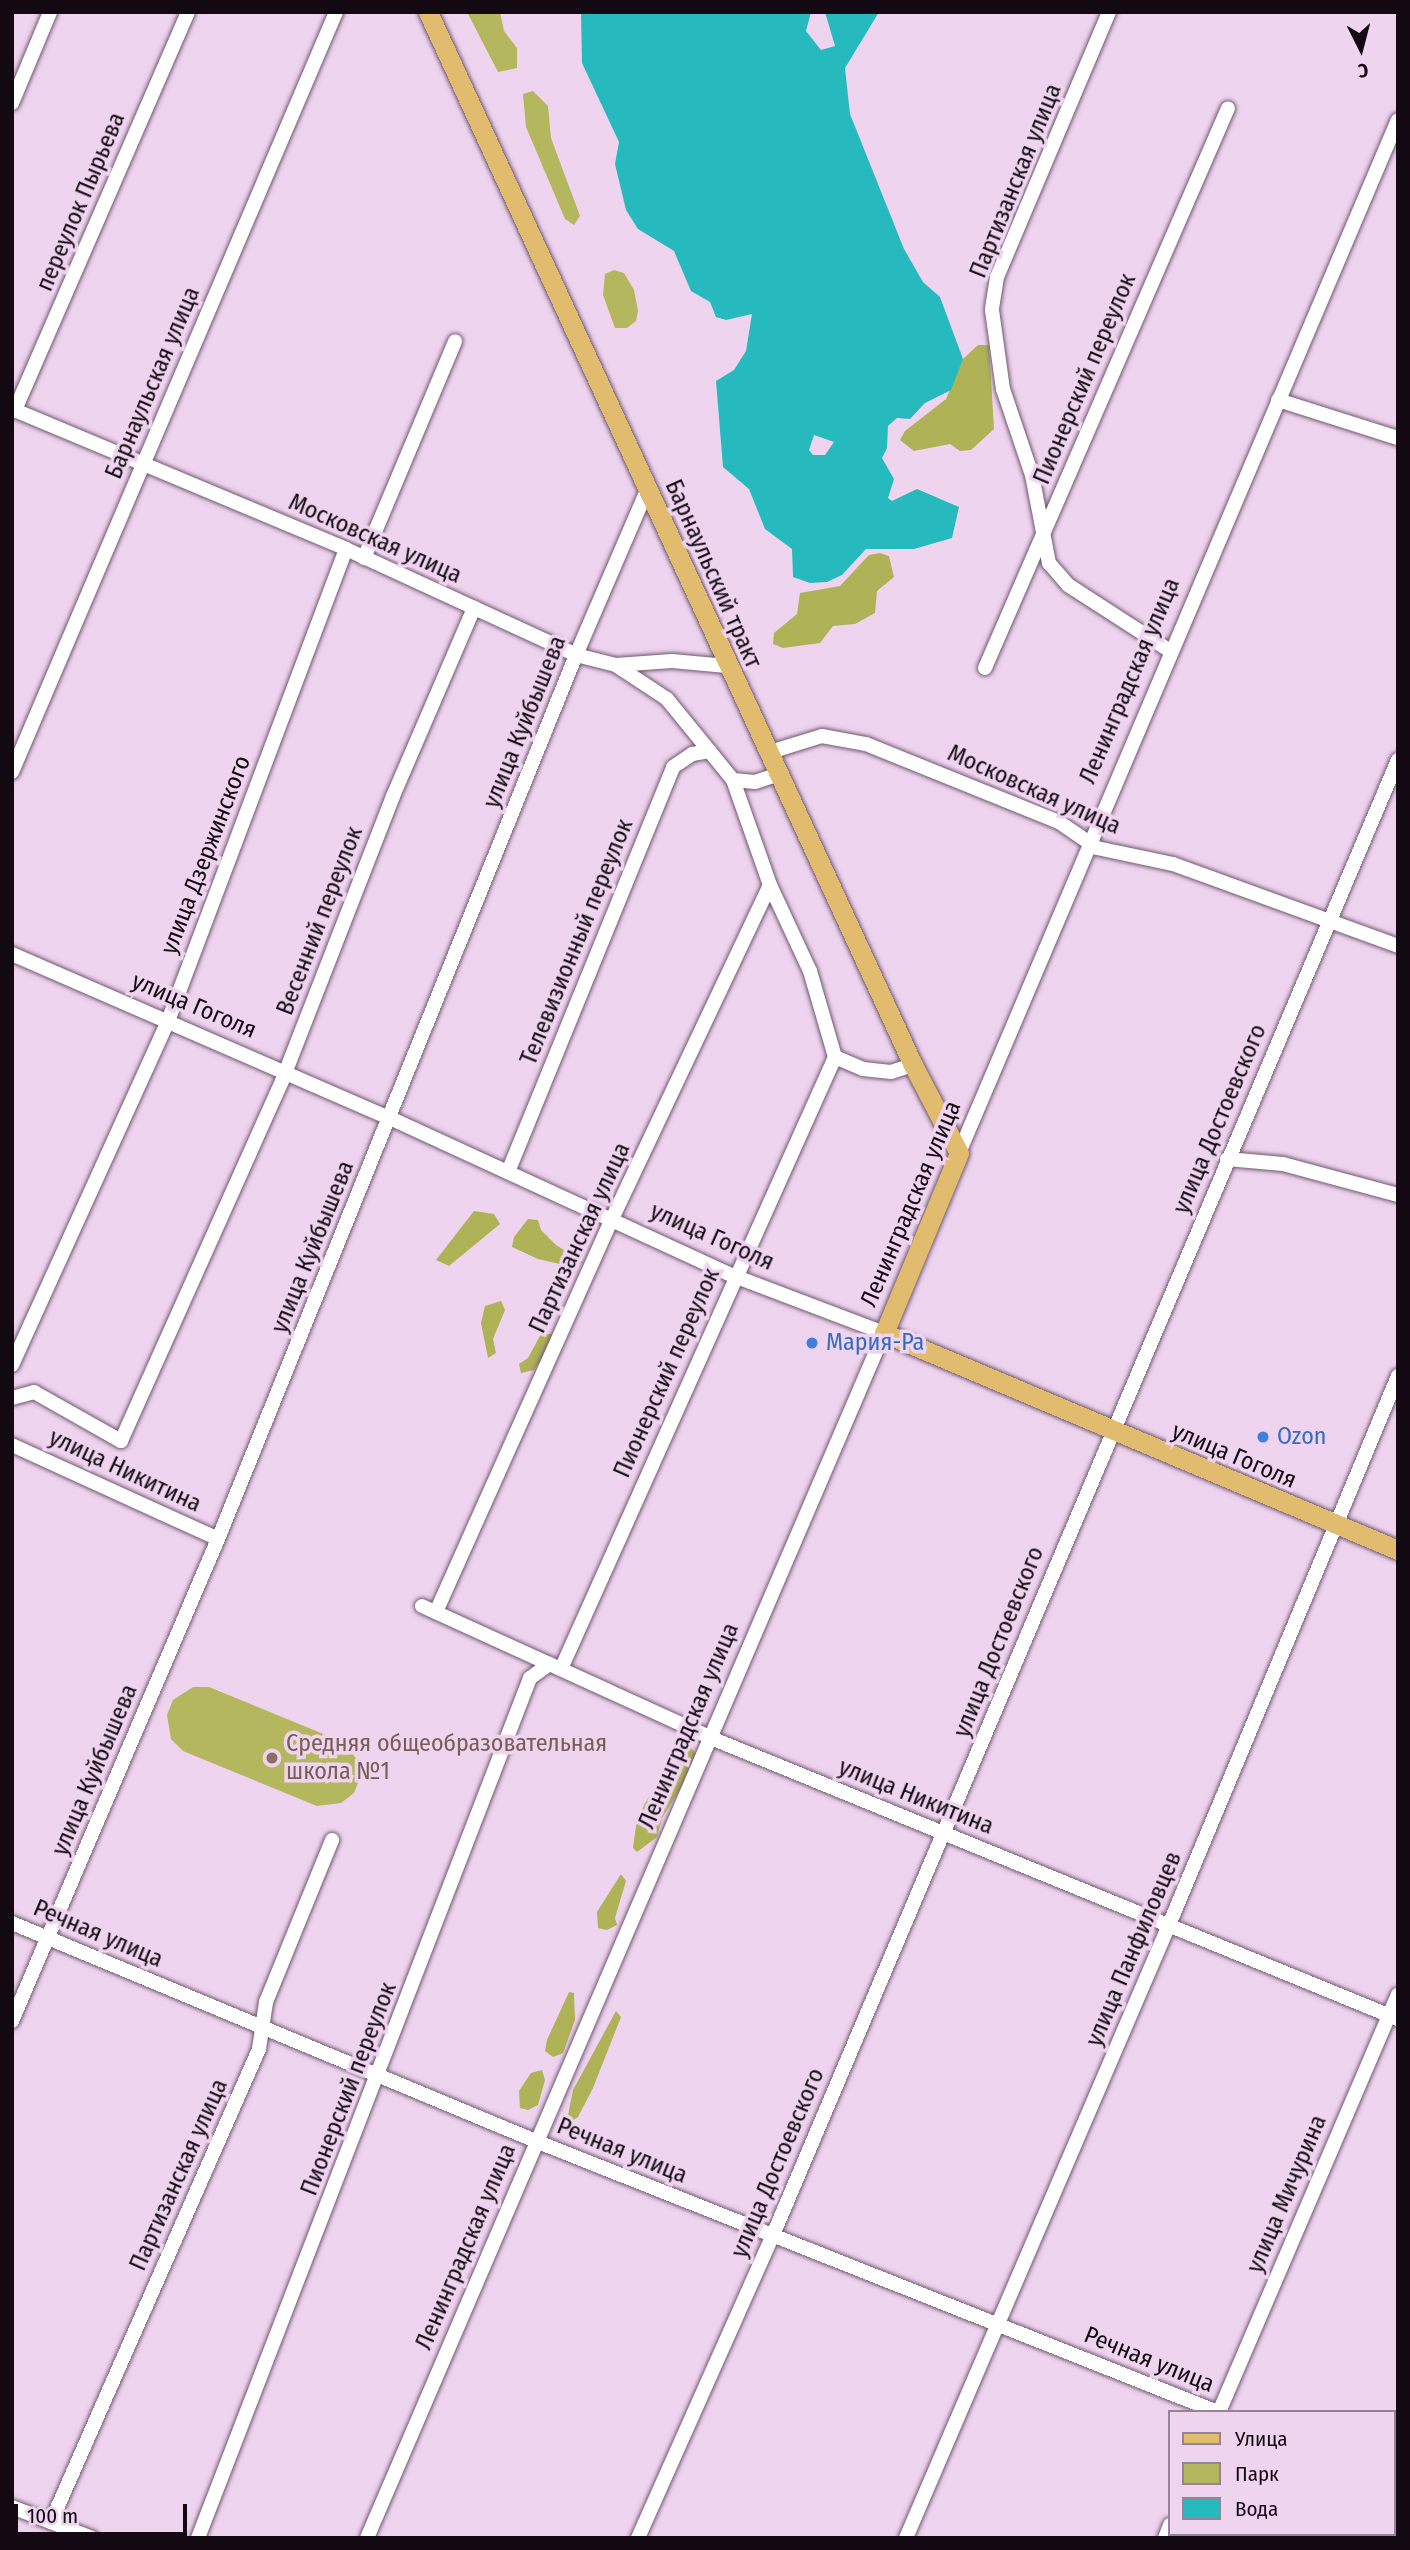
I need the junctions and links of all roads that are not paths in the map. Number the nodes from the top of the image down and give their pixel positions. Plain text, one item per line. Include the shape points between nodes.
1 (50, 12) edge
2 (188, 12) edge
3 (336, 12) edge
4 (428, 12) edge
5 (1109, 12) edge
6 (12, 103) edge
7 (1228, 108) dead end
8 (1398, 120) edge
9 (455, 341) dead end
10 (1278, 400) junction
11 (14, 410) edge
12 (1398, 438) edge
13 (144, 462) junction
14 (648, 488) junction
15 (1043, 533) junction
16 (346, 549) junction
17 (364, 558) junction
18 (474, 608) junction
19 (1170, 651) junction
20 (576, 655) junction
21 (616, 665) junction
22 (727, 666) junction
23 (985, 668) dead end
24 (710, 751) junction
25 (770, 752) junction
26 (1398, 760) edge
27 (12, 772) edge
28 (780, 774) junction
29 (733, 780) junction
30 (1088, 842) junction
31 (770, 885) junction
32 (1330, 918) junction
33 (1398, 946) edge
34 (12, 954) edge
35 (167, 1021) junction
36 (835, 1057) junction
37 (913, 1065) junction
38 (285, 1072) junction
39 (390, 1118) junction
40 (958, 1153) junction
41 (1227, 1159) junction
42 (508, 1172) junction
43 (1398, 1195) edge
44 (612, 1219) junction
45 (734, 1276) junction
46 (884, 1333) junction
47 (12, 1365) edge
48 (1398, 1376) edge
49 (12, 1398) edge
50 (1111, 1431) junction
51 (121, 1441) joint
52 (12, 1445) edge
53 (1338, 1525) junction
54 (218, 1539) junction
55 (1398, 1550) edge
56 (429, 1609) joint
57 (555, 1666) junction
58 (711, 1738) junction
59 (942, 1832) junction
60 (332, 1840) dead end
61 (12, 1923) edge
62 (1169, 1925) junction
63 (48, 1938) junction
64 (1398, 1994) edge
65 (1393, 2017) edge
66 (12, 2021) edge
67 (260, 2026) junction
68 (379, 2076) junction
69 (538, 2142) junction
70 (773, 2235) junction
71 (999, 2325) junction
72 (1213, 2410) edge
73 (1219, 2410) edge
74 (12, 2507) edge
75 (51, 2522) junction
76 (92, 2538) edge
77 (198, 2538) edge
78 (368, 2538) edge
79 (638, 2538) edge
80 (906, 2538) edge

1 - 6 street
2 - 11 street, переулок Пырьева
3 - 13 street, Барнаульская улица
4 - 14 main road, Барнаульский тракт
5 - 15 street, Партизанская улица via 997,277 992,310 1003,389 1032,475
7 - 15 street, Пионерский переулок
8 - 10 street, Ленинградская улица
9 - 17 street
10 - 12 street
10 - 19 street, Ленинградская улица
11 - 13 street, Московская улица
13 - 16 street, Московская улица
13 - 27 street, Барнаульская улица
14 - 20 street, улица Куйбышева
14 - 22 main road, Барнаульский тракт
15 - 19 street, Партизанская улица via 1049,563 1068,584
15 - 23 street, Пионерский переулок
16 - 17 street, Московская улица
16 - 35 street, улица Дзержинского
17 - 18 street, Московская улица
18 - 20 street, Московская улица
18 - 38 street, Весенний переулок via 393,796
19 - 30 street, Ленинградская улица
20 - 21 street, Московская улица
20 - 39 street, улица Куйбышева
21 - 22 street, Московская улица via 673,661
21 - 24 street via 667,699
22 - 25 main road, Барнаульский тракт
24 - 29 street
24 - 42 street, Телевизионный переулок via 692,754 673,767
25 - 28 main road, Барнаульский тракт
25 - 30 street, Московская улица via 822,736 866,744 1059,822
26 - 32 street, улица Достоевского
28 - 29 street via 755,782
28 - 37 main road, Барнаульский тракт
29 - 31 street
30 - 32 street, Московская улица via 1097,848 1173,864
30 - 40 street, Ленинградская улица
31 - 36 street via 810,971
31 - 44 street, Партизанская улица
32 - 33 street, Московская улица
32 - 41 street, улица Достоевского
34 - 35 street, улица Гоголя
35 - 38 street, улица Гоголя
35 - 47 street, улица Дзержинского
36 - 37 street via 863,1069 891,1072
36 - 45 street, Пионерский переулок
37 - 40 main road, Барнаульский тракт
38 - 39 street, улица Гоголя
38 - 51 street, Весенний переулок
39 - 42 street, улица Гоголя
39 - 54 street, улица Куйбышева
40 - 46 main road, Ленинградская улица
41 - 43 street via 1283,1164
41 - 50 street, улица Достоевского
42 - 44 street, улица Гоголя
44 - 45 street, улица Гоголя
44 - 56 street, Партизанская улица
45 - 46 street, улица Гоголя
45 - 57 street, Пионерский переулок
46 - 50 main road, улица Гоголя
46 - 58 street, Ленинградская улица
48 - 53 street, улица Панфиловцев
49 - 51 street, улица Никитина via 34,1392
50 - 53 main road, улица Гоголя
50 - 59 street, улица Достоевского via 974,1766
52 - 54 street, улица Никитина
53 - 55 main road, улица Гоголя
53 - 62 street, улица Панфиловцев
54 - 63 street, улица Куйбышева
56 - 57 street, улица Никитина
57 - 58 street, улица Никитина
57 - 68 street, Пионерский переулок via 530,1678
58 - 59 street, улица Никитина
58 - 69 street, Ленинградская улица
59 - 62 street, улица Никитина
59 - 70 street, улица Достоевского
60 - 67 street, Партизанская улица
61 - 63 street, Речная улица
62 - 65 street, улица Никитина
62 - 71 street, улица Панфиловцев
63 - 66 street, улица Куйбышева
63 - 67 street, Речная улица
64 - 65 street, улица Мичурина
65 - 73 street, улица Мичурина
67 - 68 street, Речная улица
67 - 75 street, Партизанская улица via 259,2049
68 - 69 street, Речная улица
68 - 77 street, Пионерский переулок
69 - 70 street, Речная улица
69 - 78 street, Ленинградская улица
70 - 71 street, Речная улица
70 - 79 street, улица Достоевского
71 - 72 street, Речная улица
71 - 80 street, улица Панфиловцев
74 - 75 street
75 - 76 street

